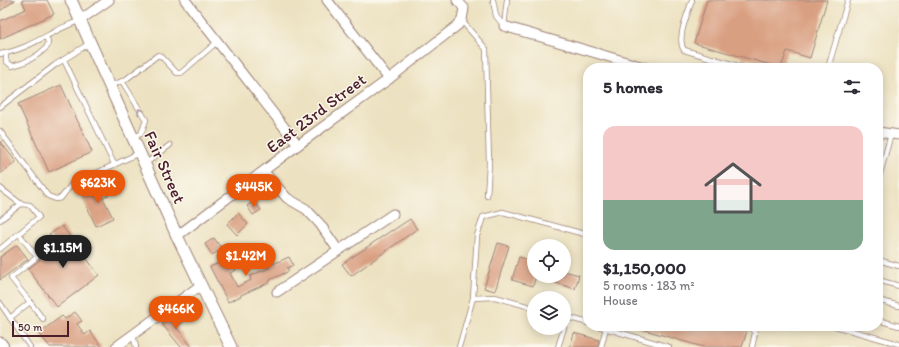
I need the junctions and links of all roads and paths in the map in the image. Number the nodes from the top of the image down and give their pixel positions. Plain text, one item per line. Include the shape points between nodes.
1 (70, 0) edge
2 (109, 0) edge
3 (185, 0) edge
4 (327, 0) edge
5 (458, 0) edge
6 (493, 0) edge
7 (507, 0) edge
8 (692, 0) edge
9 (848, 0) edge
10 (80, 20) junction
11 (462, 21) junction
12 (504, 26) junction
13 (46, 37) junction
14 (217, 42) junction
15 (90, 43) junction
16 (6, 53) junction
17 (0, 54) edge
18 (64, 60) junction
19 (630, 63) edge
20 (727, 63) edge
21 (829, 63) edge
22 (389, 79) junction
23 (122, 81) junction
24 (110, 86) junction
25 (0, 107) edge
26 (0, 131) edge
27 (883, 133) edge
28 (895, 135) edge
29 (133, 137) junction
30 (298, 145) junction
31 (170, 146) dead end
32 (140, 152) junction
33 (114, 164) junction
34 (145, 164) junction
35 (883, 167) edge
36 (264, 172) junction
37 (0, 188) edge
38 (487, 196) dead end
39 (21, 204) junction
40 (393, 214) dead end
41 (0, 220) edge
42 (19, 234) junction
43 (583, 234) edge
44 (177, 236) junction
45 (0, 249) edge
46 (338, 250) junction
47 (883, 261) edge
48 (899, 266) edge
49 (883, 281) edge
50 (201, 285) junction
51 (899, 286) edge
52 (276, 292) dead end
53 (474, 298) junction
54 (883, 301) edge
55 (30, 302) junction
56 (0, 304) edge
57 (527, 306) edge
58 (899, 306) edge
59 (10, 318) junction
60 (43, 319) dead end
61 (571, 319) edge
62 (883, 321) edge
63 (583, 322) edge
64 (899, 326) edge
65 (605, 331) edge
66 (616, 331) edge
67 (753, 331) edge
68 (852, 331) edge
69 (132, 335) junction
70 (562, 335) edge
71 (0, 344) edge
72 (899, 344) edge
73 (2, 347) edge
74 (30, 347) edge
75 (116, 347) edge
76 (136, 347) edge
77 (231, 347) edge
78 (459, 347) edge
79 (558, 347) edge
80 (601, 347) edge
81 (669, 347) edge
82 (752, 347) edge

1 - 10 street, Fair Street
2 - 10 street
3 - 14 street
4 - 22 street
5 - 11 street via 464,8
6 - 12 lane via 496,16
7 - 12 lane
8 - 20 lane via 681,46 684,50
9 - 21 lane
10 - 13 lane
10 - 15 street, Fair Street
11 - 22 street, East 23rd Street
11 - 38 lane via 486,49 489,164
12 - 19 street
13 - 16 lane
13 - 16 lane via 48,47 23,64 12,66 6,61
14 - 23 lane via 181,73 176,73 158,55
14 - 30 street
15 - 18 lane
15 - 24 street, Fair Street
16 - 17 lane
18 - 25 lane
18 - 33 lane
22 - 30 street, East 23rd Street
23 - 24 lane
29 -> 23 lane via 141,134 146,120
24 - 29 street, Fair Street
26 - 33 lane via 48,196 56,199 61,198 71,185
27 - 28 street
28 - 35 lane
29 - 32 street, Fair Street
30 - 36 street, East 23rd Street
31 - 34 lane
32 - 33 lane
32 - 34 street, Fair Street
34 - 44 street, Fair Street
36 - 44 street, East 23rd Street
36 - 46 street via 287,198 306,209 316,219
37 - 39 lane
39 - 41 lane
39 - 42 lane via 30,205 39,217
40 - 46 street
42 - 45 lane
42 - 55 lane via 37,257 11,278
43 - 53 lane via 503,212 483,217 477,236
44 - 50 street, Fair Street
46 - 52 street
47 - 48 lane
49 - 51 lane
50 - 69 street
50 - 77 street, Fair Street
53 - 57 lane via 495,297
53 - 78 lane
54 - 58 lane
55 - 59 lane
55 - 60 lane
56 - 59 lane
59 - 74 lane
61 - 63 lane
62 - 64 lane
65 - 80 lane
66 - 81 lane
67 - 82 lane
68 - 72 lane
69 - 75 street
69 - 76 lane
70 - 79 lane
71 - 73 main road

